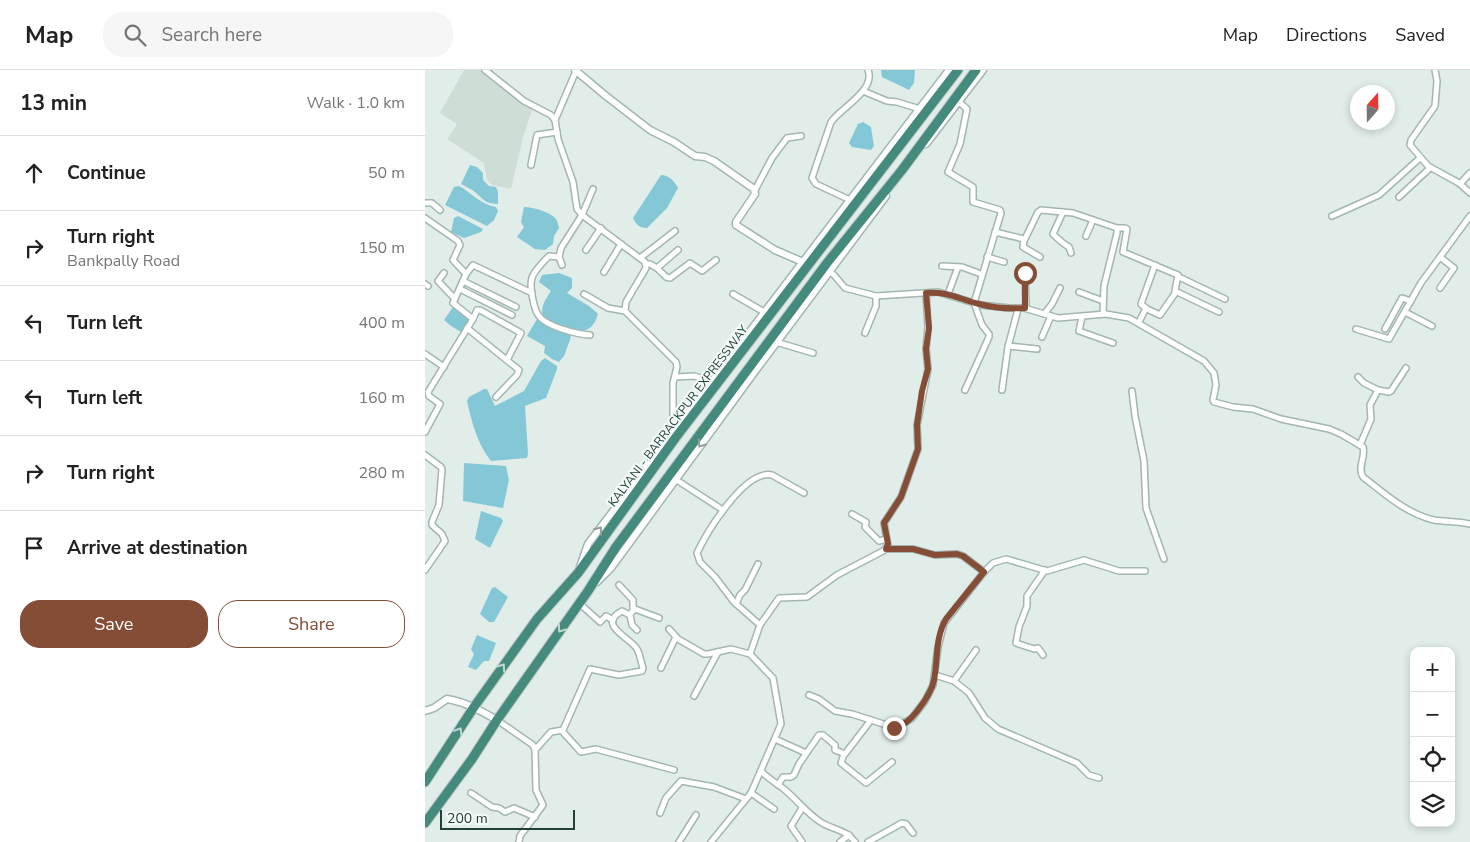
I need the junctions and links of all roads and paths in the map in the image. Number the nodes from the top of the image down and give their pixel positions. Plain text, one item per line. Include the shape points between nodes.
1 (485, 70) edge
2 (868, 70) edge
3 (949, 70) edge
4 (958, 70) edge
5 (976, 70) edge
6 (983, 70) edge
7 (1435, 70) edge
8 (575, 71) edge
9 (863, 91) junction
10 (959, 102) junction
11 (920, 109) junction
12 (555, 120) junction
13 (557, 132) junction
14 (801, 136) dead end
15 (1420, 158) junction
16 (531, 165) dead end
17 (1429, 168) junction
18 (1470, 173) edge
19 (1460, 184) junction
20 (593, 189) dead end
21 (755, 190) junction
22 (1470, 193) edge
23 (1399, 197) dead end
24 (850, 200) junction
25 (425, 204) edge
26 (440, 210) dead end
27 (1063, 212) junction
28 (582, 215) junction
29 (1332, 216) dead end
30 (1470, 216) edge
31 (425, 218) edge
32 (1093, 220) junction
33 (601, 228) junction
34 (1121, 228) junction
35 (675, 231) dead end
36 (995, 232) junction
37 (1086, 236) dead end
38 (1024, 241) junction
39 (621, 244) junction
40 (586, 250) dead end
41 (678, 250) dead end
42 (1071, 253) dead end
43 (987, 257) junction
44 (1040, 257) dead end
45 (1440, 257) junction
46 (559, 258) junction
47 (640, 258) junction
48 (716, 260) dead end
49 (803, 262) junction
50 (1004, 262) dead end
51 (646, 264) junction
52 (562, 265) dead end
53 (1155, 265) junction
54 (942, 266) dead end
55 (958, 267) junction
56 (657, 268) junction
57 (829, 271) junction
58 (604, 272) dead end
59 (444, 273) dead end
60 (1025, 273) dead end
61 (466, 274) junction
62 (981, 274) junction
63 (1179, 277) junction
64 (463, 281) junction
65 (1060, 288) dead end
66 (1441, 288) dead end
67 (460, 289) junction
68 (1079, 292) dead end
69 (1176, 292) junction
70 (532, 293) junction
71 (926, 293) junction
72 (584, 294) dead end
73 (733, 294) dead end
74 (948, 294) junction
75 (877, 296) junction
76 (455, 299) junction
77 (1225, 299) dead end
78 (1103, 301) junction
79 (1411, 301) junction
80 (974, 303) junction
81 (516, 307) dead end
82 (1025, 308) junction
83 (1146, 308) junction
84 (1018, 309) junction
85 (625, 311) junction
86 (764, 312) junction
87 (1219, 312) dead end
88 (1405, 312) junction
89 (1045, 313) junction
90 (1103, 314) junction
91 (512, 315) dead end
92 (1051, 316) junction
93 (1082, 317) junction
94 (473, 319) junction
95 (1139, 322) junction
96 (1432, 326) dead end
97 (467, 328) junction
98 (1356, 329) dead end
99 (1385, 329) dead end
100 (865, 334) dead end
101 (590, 335) dead end
102 (1042, 336) dead end
103 (776, 342) junction
104 (1113, 344) dead end
105 (1008, 346) junction
106 (1037, 349) dead end
107 (813, 353) dead end
108 (425, 354) edge
109 (507, 360) junction
110 (444, 367) junction
111 (1406, 368) dead end
112 (675, 376) junction
113 (1358, 377) dead end
114 (711, 382) junction
115 (965, 390) dead end
116 (1002, 390) dead end
117 (1378, 390) junction
118 (1132, 391) dead end
119 (496, 397) dead end
120 (675, 431) junction
121 (425, 432) edge
122 (1360, 445) junction
123 (425, 455) edge
124 (675, 479) junction
125 (804, 492) dead end
126 (723, 510) junction
127 (852, 514) dead end
128 (1470, 524) edge
129 (887, 539) junction
130 (886, 549) junction
131 (1163, 559) dead end
132 (758, 564) dead end
133 (425, 570) edge
134 (1045, 570) junction
135 (1145, 571) dead end
136 (984, 572) junction
137 (578, 573) junction
138 (619, 585) dead end
139 (588, 591) junction
140 (579, 603) junction
141 (736, 604) junction
142 (633, 609) junction
143 (629, 615) junction
144 (659, 618) dead end
145 (613, 620) junction
146 (760, 625) junction
147 (669, 629) dead end
148 (637, 630) dead end
149 (676, 637) junction
150 (976, 650) dead end
151 (718, 652) junction
152 (750, 654) junction
153 (1043, 656) dead end
154 (661, 668) dead end
155 (935, 675) junction
156 (954, 681) junction
157 (809, 695) dead end
158 (693, 696) dead end
159 (474, 707) junction
160 (425, 711) edge
161 (497, 720) junction
162 (871, 720) junction
163 (562, 731) junction
164 (775, 739) junction
165 (535, 750) junction
166 (807, 753) junction
167 (844, 754) junction
168 (892, 762) dead end
169 (675, 770) dead end
170 (761, 771) junction
171 (1099, 778) dead end
172 (425, 782) edge
173 (778, 785) junction
174 (471, 793) dead end
175 (751, 793) junction
176 (746, 799) junction
177 (802, 808) junction
178 (774, 809) dead end
179 (661, 813) dead end
180 (696, 816) dead end
181 (535, 817) junction
182 (425, 823) edge
183 (913, 833) dead end
184 (849, 835) junction
185 (519, 842) edge
186 (679, 842) edge
187 (711, 842) edge
188 (802, 842) edge
189 (840, 842) edge
190 (855, 842) edge
191 (868, 842) edge

1 - 12 street via 524,101
2 - 9 street via 870,77
3 - 11 street
4 - 137 highway, KALYANI - BARRACKPUR EXPRESSWAY via 676,436
5 - 139 highway via 730,392 616,547
6 - 10 street
7 - 15 street via 1435,106 1410,142
8 - 12 street
8 - 21 street via 650,130 695,156 705,156 714,161
9 - 11 street
9 - 24 street via 831,122 812,178 816,184
10 - 36 street via 967,109 960,144 948,172 973,186 973,202 1001,210
10 - 57 street
11 - 24 street
12 - 13 street
13 - 16 street via 537,135
13 - 28 street via 573,182 577,209
14 - 21 street via 787,138
15 - 17 street
15 - 29 street via 1379,195
17 - 19 street
17 - 23 street
18 - 19 street
19 - 22 street
20 - 28 street
21 - 49 street via 736,226 775,250
24 - 49 street
25 - 26 street via 432,203
27 - 32 street
27 - 38 street via 1039,210
27 - 42 street via 1053,234 1069,247
28 - 33 street
28 - 46 street via 561,248
30 - 45 street
31 - 61 street via 458,241 460,244 453,260
32 - 34 street
32 - 37 street
33 - 39 street
33 - 40 street
34 - 53 street via 1128,230 1123,252
34 - 78 street via 1104,286
35 - 47 street
36 - 38 street
36 - 43 street
38 - 44 street via 1023,247
39 - 47 street
39 - 58 street
41 - 56 street
43 - 50 street
43 - 62 street
45 - 66 street via 1453,268
45 - 79 street
46 - 52 street
46 - 70 street via 549,256 544,260 532,278
47 - 51 street
48 - 56 street via 701,271 690,263 670,278
49 - 86 street
51 - 56 street
51 - 85 street via 626,302
53 - 63 street
53 - 83 street via 1140,302
54 - 55 street
55 - 62 street
55 - 74 street
57 - 75 street via 845,288
57 - 103 street
59 - 76 street via 438,280
60 - 82 street
61 - 64 street
61 - 70 street via 473,265
62 - 80 street
63 - 69 street via 1174,289
63 - 77 street
64 - 67 street
64 - 81 street
65 - 89 street
67 - 76 street
67 - 91 street
68 - 78 street
69 - 83 street via 1160,315
69 - 87 street
70 - 101 street via 538,316 546,322 577,334
71 - 74 street
71 - 75 street
71 - 129 street via 928,369 917,425 918,449 901,497 884,523
72 - 85 street via 608,308
73 - 86 street
74 - 80 street
75 - 100 street
76 - 94 street via 453,303
78 - 90 street
79 - 88 street
79 - 99 street via 1402,298
80 - 84 street
80 - 115 street via 989,335
82 - 84 street
82 - 89 street
83 - 95 street
84 - 105 street
85 - 112 street via 677,362
86 - 114 street
88 - 96 street
88 - 98 street via 1387,340
89 - 92 street
90 - 93 street
90 - 95 street
92 - 93 street via 1062,319
92 - 102 street
93 - 104 street via 1079,331
94 - 97 street
94 - 109 street via 480,310 521,333
95 - 122 street via 1204,361 1214,373 1214,402 1329,429
97 - 109 street
97 - 110 street
103 - 107 street
103 -> 124 street
105 - 106 street
105 - 116 street
108 - 110 street
109 - 119 street via 518,372
110 - 121 street via 428,392 440,404
111 - 117 street via 1391,391
112 - 114 street via 694,376
112 - 120 street
113 - 117 street
114 - 120 street
117 - 122 street via 1370,405 1371,419
118 - 131 street via 1145,461 1146,508
137 -> 120 street via 589,544
122 - 128 street via 1365,452 1361,467 1363,478 1415,514
123 - 133 street via 442,469 439,505 432,525 445,541
124 - 126 street
124 - 139 street via 611,568
125 - 126 street via 768,474 752,480
126 - 141 street via 697,556
127 - 129 street via 866,522 865,527 879,541
129 - 130 street
130 - 136 street via 913,549 935,555 957,554
130 - 146 street via 837,575 807,597 779,598
132 - 141 street
134 - 135 street via 1084,560 1119,571
134 - 136 street via 1003,559
134 - 153 street via 1027,596 1016,643 1037,648
136 - 155 street via 942,627
159 -> 137 highway, KALYANI - BARRACKPUR EXPRESSWAY via 537,619
138 - 142 street via 633,600
139 - 140 highway
140 - 145 street via 600,622 606,616
140 -> 161 highway
141 - 146 street
142 - 143 street
142 - 144 street
143 - 145 street via 620,611
143 - 148 street
145 - 163 street via 614,627 637,648 643,670 619,675 590,669
146 - 152 street
147 - 149 street
149 - 151 street via 704,654
149 - 154 street
150 - 156 street
151 - 152 street via 731,649
151 - 158 street
152 - 164 street via 774,682 781,722
155 - 156 street
155 - 162 street via 925,700 908,722 894,728
156 - 171 street via 972,696 985,718 998,729 1077,763 1089,775
157 - 162 street via 835,711
159 - 160 street via 447,699
159 - 161 street
172 -> 159 highway, KALYANI - BARRACKPUR EXPRESSWAY
161 - 165 street via 530,741
161 - 182 highway
162 - 167 street
163 - 165 street via 551,732
163 - 169 street via 581,752 596,749
164 - 166 street
164 - 170 street
165 - 181 street via 536,790 543,802
166 - 167 street via 821,734 835,745 835,750
166 - 173 street via 794,775 783,777
167 - 168 street via 841,763 864,783
170 - 173 street
170 - 175 street
173 - 177 street
174 - 181 street via 505,812 514,808
175 - 176 street
175 - 178 street
176 - 179 street via 718,788 681,781 665,798
176 - 187 street
177 - 184 street via 823,824
177 - 188 street via 791,826
180 - 186 street
181 - 185 street
183 - 191 street via 902,823
184 - 189 street
184 - 190 street

